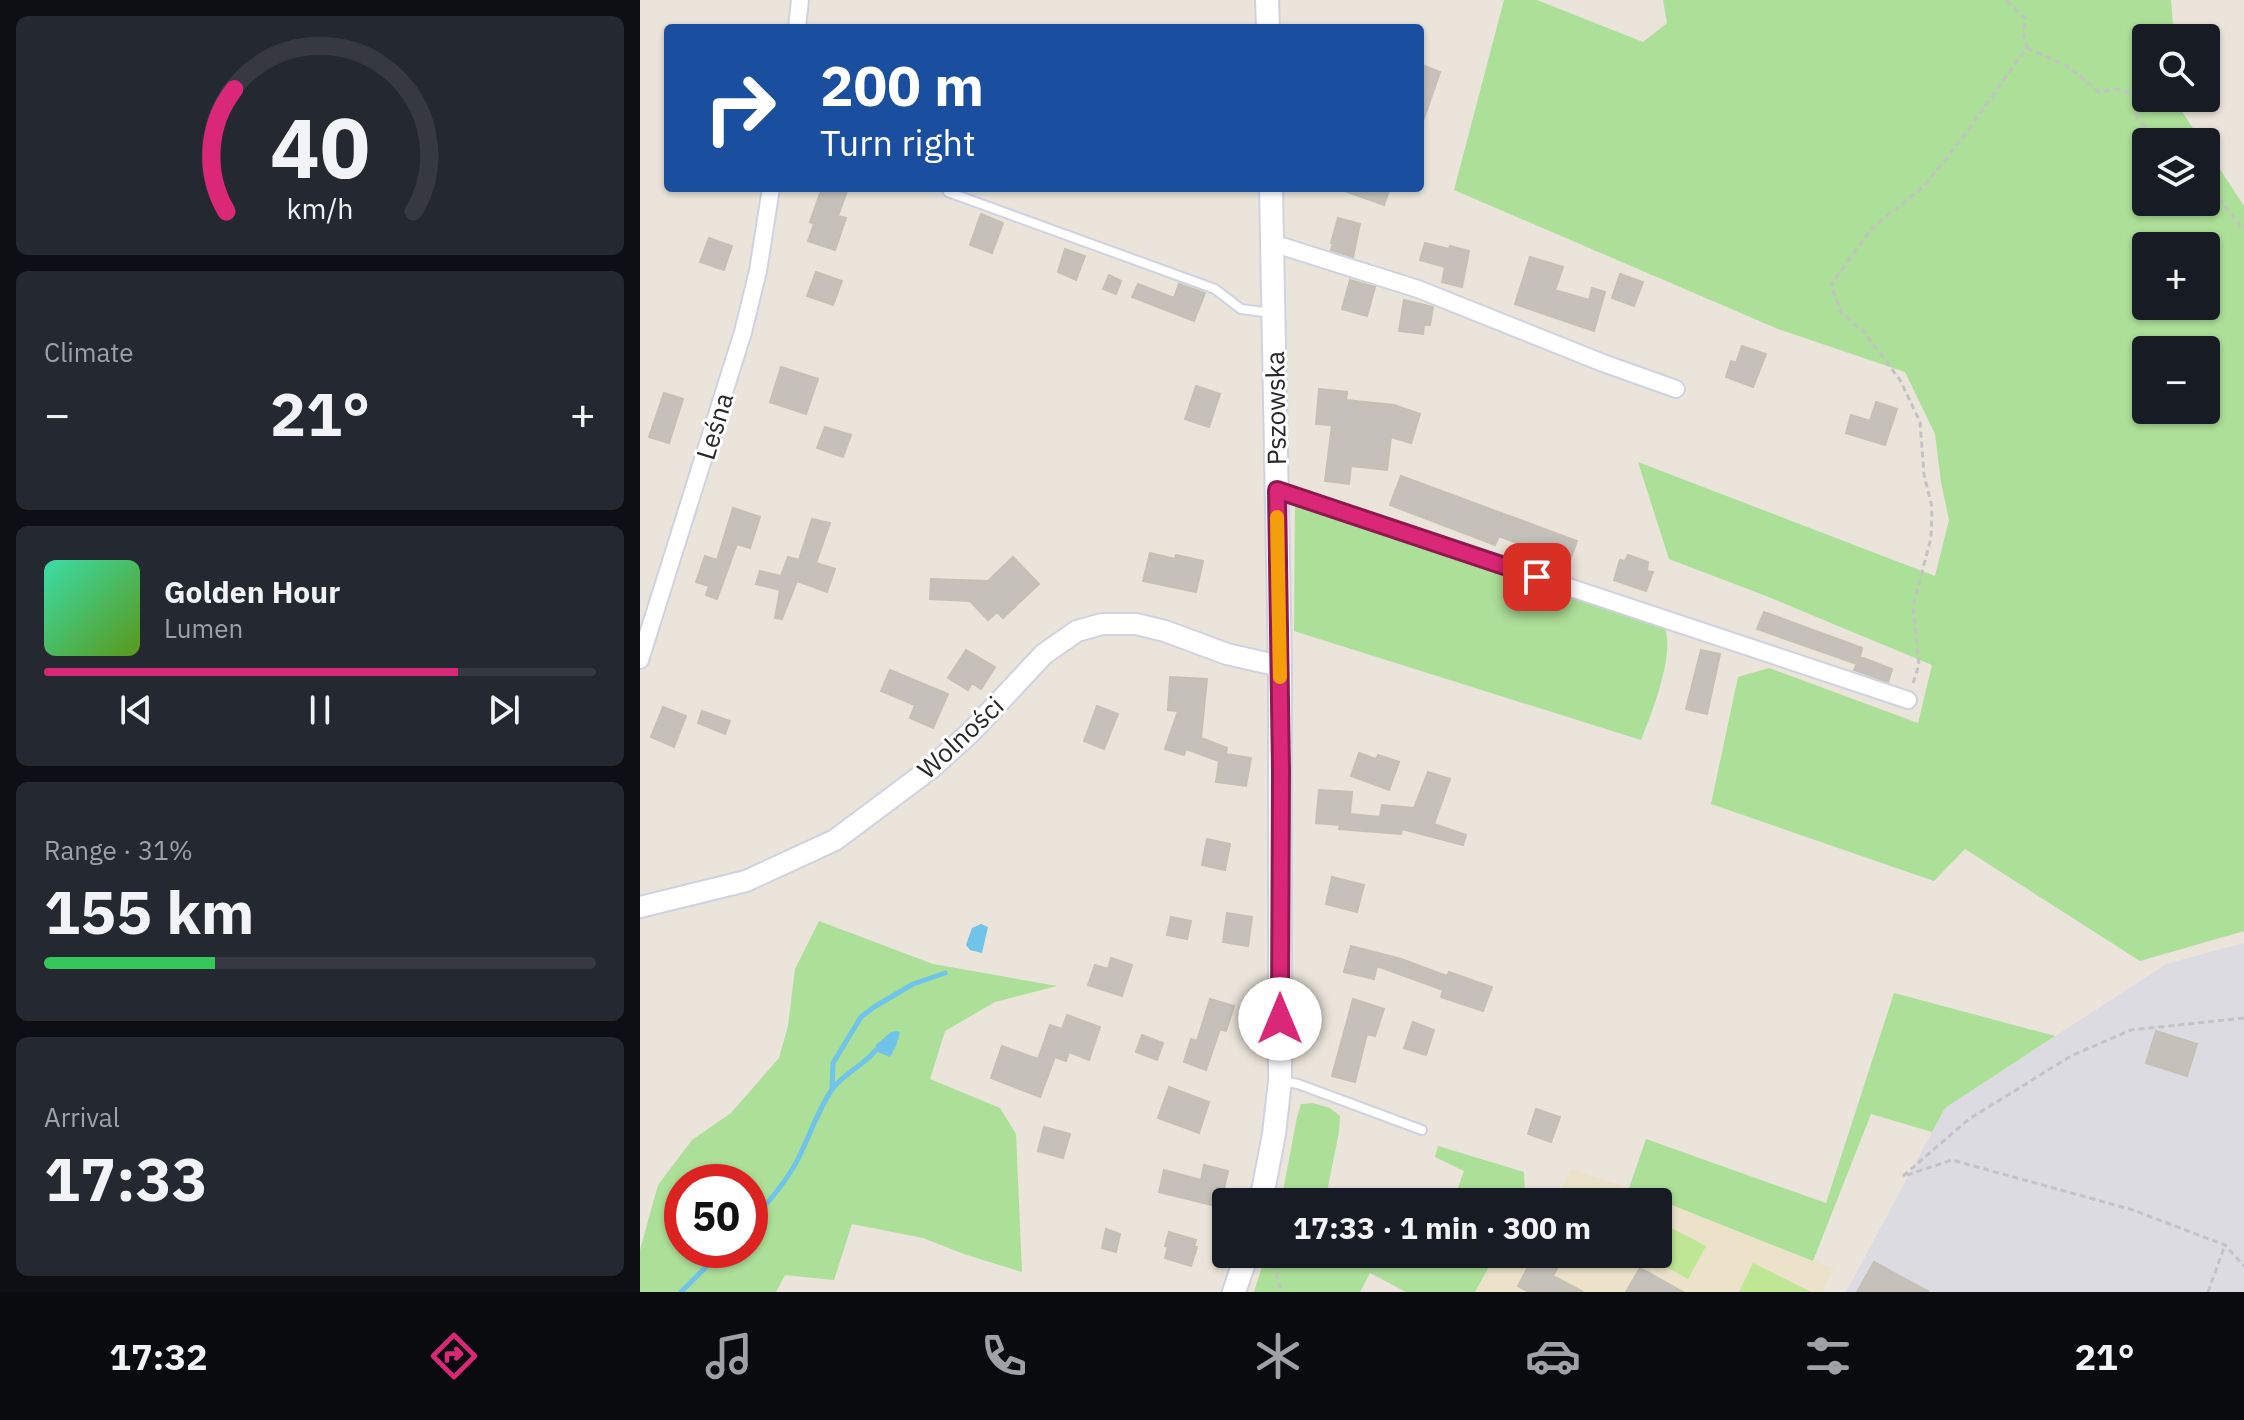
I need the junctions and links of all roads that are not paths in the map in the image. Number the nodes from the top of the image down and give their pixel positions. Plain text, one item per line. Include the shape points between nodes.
1 (800, 0) edge
2 (1267, 0) edge
3 (797, 24) edge
4 (1268, 24) edge
5 (770, 192) edge
6 (948, 192) dead end
7 (1271, 192) edge
8 (1272, 243) junction
9 (1273, 313) junction
10 (1676, 389) dead end
11 (1277, 490) junction
12 (640, 660) edge
13 (1280, 666) junction
14 (1908, 700) road end
15 (640, 907) edge
16 (1280, 1081) junction
17 (1422, 1130) dead end
18 (1264, 1188) edge
19 (1243, 1268) edge
20 (1235, 1292) edge

1 - 3 street
2 - 4 main road
5 - 12 street, Leśna via 743,332
6 - 9 lane via 1215,289 1241,309
7 - 8 main road, Pszowska
8 - 9 main road, Pszowska
8 - 10 street via 1418,289
9 - 11 main road, Pszowska
11 - 13 main road, Pszowska
11 - 14 street
13 - 15 street, Wolności via 1136,624 1102,624 1077,631 1044,654 930,769 835,840 746,881
13 - 16 main road, Pszowska
16 - 17 lane
16 - 18 main road, Pszowska
19 - 20 main road

